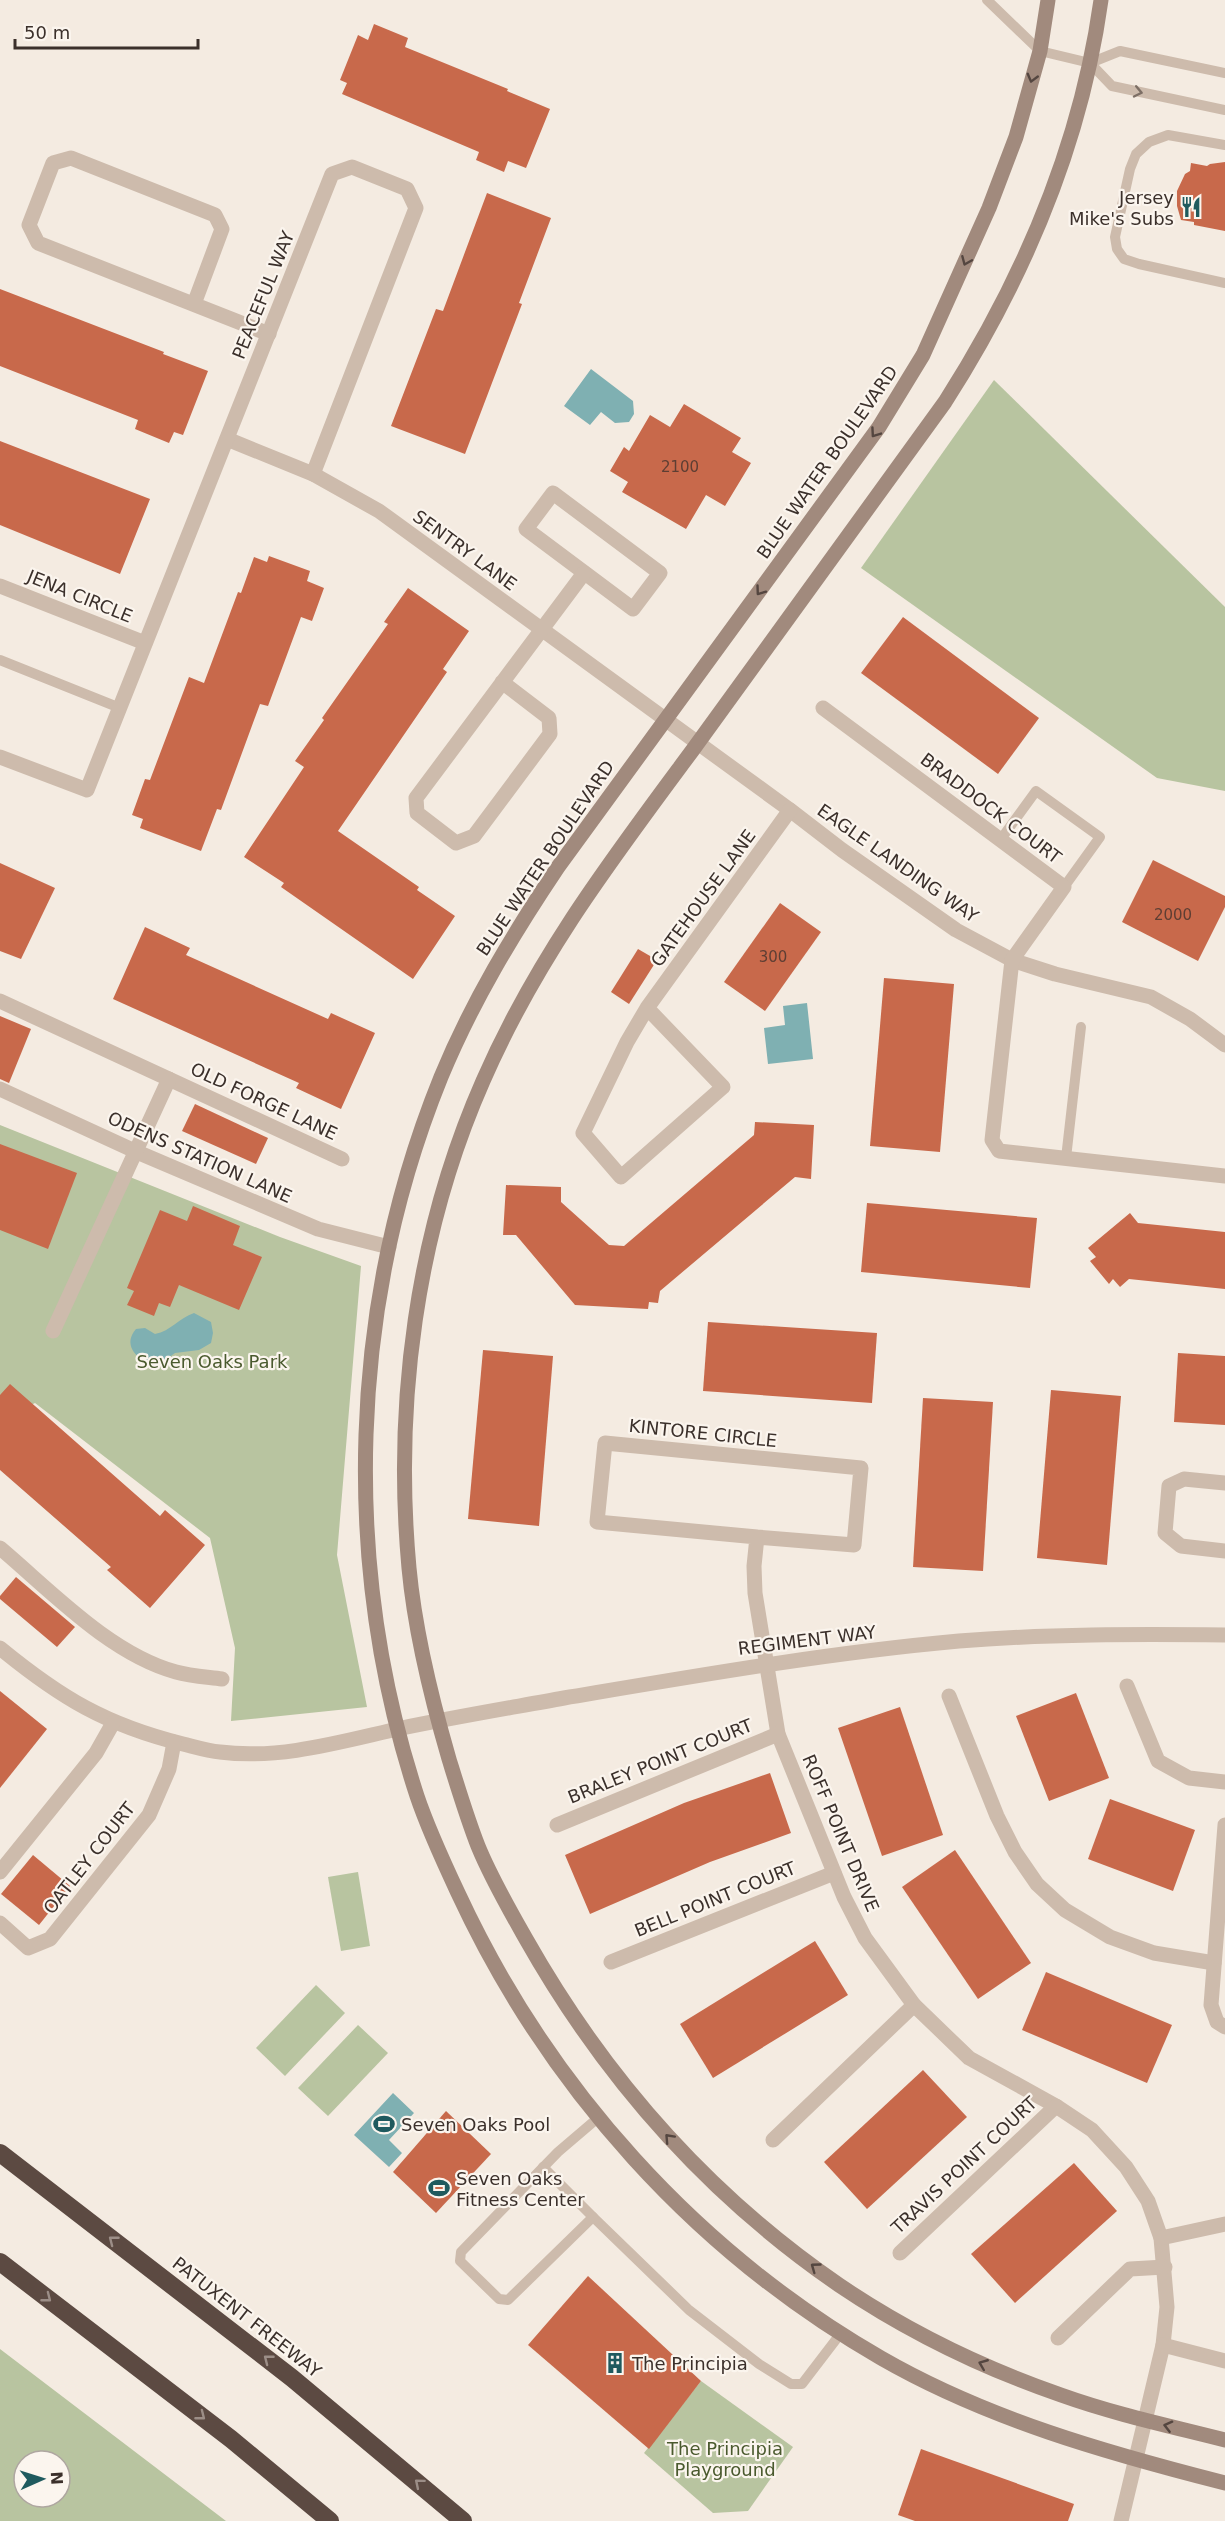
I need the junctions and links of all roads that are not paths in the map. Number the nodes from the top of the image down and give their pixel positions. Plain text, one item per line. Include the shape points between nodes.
1 (987, 0) edge
2 (1048, 0) edge
3 (1101, 0) edge
4 (1040, 51) junction
5 (1090, 63) junction
6 (1225, 73) edge
7 (1225, 110) edge
8 (1225, 146) edge
9 (1225, 282) edge
10 (194, 304) junction
11 (269, 334) junction
12 (227, 439) junction
13 (313, 474) junction
14 (584, 573) junction
15 (0, 586) edge
16 (541, 629) junction
17 (145, 643) junction
18 (0, 660) edge
19 (502, 682) junction
20 (120, 708) junction
21 (823, 708) dead end
22 (665, 720) junction
23 (697, 743) junction
24 (0, 757) edge
25 (790, 810) junction
26 (1000, 840) junction
27 (1064, 886) junction
28 (1012, 960) junction
29 (0, 1001) edge
30 (647, 1008) junction
31 (1081, 1027) dead end
32 (1225, 1044) edge
33 (169, 1079) junction
34 (0, 1089) edge
35 (136, 1152) junction
36 (1066, 1158) junction
37 (342, 1159) dead end
38 (1225, 1176) edge
39 (389, 1247) junction
40 (53, 1331) dead end
41 (1225, 1483) edge
42 (757, 1537) junction
43 (0, 1548) edge
44 (1225, 1551) edge
45 (1225, 1635) edge
46 (0, 1648) edge
47 (766, 1664) junction
48 (222, 1679) dead end
49 (1127, 1686) dead end
50 (949, 1696) dead end
51 (438, 1721) junction
52 (113, 1723) junction
53 (398, 1729) junction
54 (778, 1734) junction
55 (174, 1742) junction
56 (1225, 1782) edge
57 (557, 1824) dead end
58 (1225, 1825) edge
59 (1223, 1864) edge
60 (0, 1872) edge
61 (834, 1873) junction
62 (0, 1923) edge
63 (611, 1962) dead end
64 (1214, 1963) junction
65 (914, 2005) junction
66 (1225, 2027) edge
67 (1056, 2106) junction
68 (599, 2117) junction
69 (773, 2140) dead end
70 (0, 2153) edge
71 (543, 2167) junction
72 (593, 2217) junction
73 (1225, 2224) edge
74 (1161, 2238) junction
75 (900, 2253) dead end
76 (0, 2262) edge
77 (1165, 2267) junction
78 (841, 2333) junction
79 (1058, 2338) dead end
80 (1163, 2345) junction
81 (1225, 2361) edge
82 (1145, 2420) junction
83 (1225, 2440) edge
84 (1136, 2460) junction
85 (1225, 2482) edge
86 (330, 2521) edge
87 (463, 2521) edge
88 (1120, 2521) edge

1 - 4 lane
2 - 4 street, BLUE WATER BOULEVARD
3 - 5 street
4 - 5 lane
4 -> 22 street, BLUE WATER BOULEVARD via 1008,157 923,355 879,427
5 - 6 lane via 1120,51
5 -> 7 lane via 1112,86
5 - 23 street via 1064,156 1040,220 981,345 939,411
8 - 9 lane via 1168,135 1149,142 1136,154 1130,169 1115,237 1124,259
10 - 10 street via 38,243 29,225 53,163 71,158 215,215 222,229
10 - 11 street
11 - 12 street, PEACEFUL WAY
11 - 13 street, PEACEFUL WAY via 332,174 352,167 407,189 416,208
12 - 13 street, SENTRY LANE
12 - 17 street, PEACEFUL WAY
13 - 16 street, SENTRY LANE via 379,511
14 - 14 street via 633,609 660,573 553,493 526,529
14 - 16 street
15 - 17 street, JENA CIRCLE
16 - 19 street
16 - 22 street, SENTRY LANE
17 - 20 street, PEACEFUL WAY
18 - 20 lane
19 - 19 street via 416,798 417,813 456,843 474,836 549,734 549,718
20 - 24 street, PEACEFUL WAY via 87,790
21 - 26 street, BRADDOCK COURT
22 - 23 street, EAGLE LANDING WAY
22 - 39 street, BLUE WATER BOULEVARD via 558,867 490,973 441,1077
23 - 25 street, EAGLE LANDING WAY
23 - 51 street via 592,887 526,991 480,1086 440,1199 414,1328 406,1407 404,1487 420,1645
25 - 28 street, EAGLE LANDING WAY via 956,930
25 - 30 street, GATEHOUSE LANE
26 - 27 street, BRADDOCK COURT
26 - 27 lane via 1036,791 1100,837
27 - 28 street, BRADDOCK COURT
28 - 32 street, EAGLE LANDING WAY via 1151,997
28 - 36 street via 992,1140 999,1151
29 - 33 street, OLD FORGE LANE
30 - 30 street, GATEHOUSE LANE via 583,1133 621,1177 723,1087
31 - 36 lane
33 - 35 street, OLD FORGE LANE
33 - 37 street, OLD FORGE LANE
34 - 35 street, ODENS STATION LANE
35 - 39 street, ODENS STATION LANE via 318,1229
35 - 40 street, OLD FORGE LANE
36 - 38 street
39 - 53 street, BLUE WATER BOULEVARD via 369,1378 364,1489 370,1572
41 - 44 street via 1184,1479 1169,1486 1165,1533 1181,1546
42 - 42 street, KINTORE CIRCLE via 854,1545 861,1468 605,1443 597,1522
42 - 47 street via 755,1593
43 - 48 street via 99,1632 134,1655 176,1672
45 - 47 street, REGIMENT WAY via 1098,1634 971,1641
46 - 52 street, REGIMENT WAY via 36,1677
47 - 51 street, REGIMENT WAY
47 - 54 street, ROFF POINT DRIVE
49 - 56 street via 1158,1761 1189,1778
50 - 64 street via 997,1816 1037,1884 1065,1910 1110,1937 1154,1953
51 - 53 street, REGIMENT WAY
82 -> 51 street via 1062,2396 968,2358 900,2322 841,2286 769,2233 698,2169 650,2118 593,2047 550,1982 478,1847
52 - 55 street, REGIMENT WAY
52 - 60 street via 96,1753
53 - 55 street, REGIMENT WAY via 309,1748 262,1753 220,1752
53 - 68 street, BLUE WATER BOULEVARD via 418,1799 476,1932 515,2003
54 - 57 street, BRALEY POINT COURT
54 - 61 street, ROFF POINT DRIVE
55 - 62 street, OATLEY COURT via 169,1769 148,1815 50,1939 28,1948
58 - 59 street
59 - 64 street
61 - 63 street, BELL POINT COURT
61 - 65 street, ROFF POINT DRIVE via 865,1938
64 - 66 street via 1210,2005 1217,2022
65 - 67 street, ROFF POINT DRIVE via 969,2058
65 - 69 street
67 - 74 street, ROFF POINT DRIVE via 1092,2130 1126,2167 1148,2201
67 - 75 street, TRAVIS POINT COURT
68 - 71 lane
68 - 78 street, BLUE WATER BOULEVARD via 628,2154 744,2265
87 -> 70 highway, PATUXENT FREEWAY via 292,2378
71 - 72 lane
71 - 72 lane via 461,2252 460,2261 499,2299 508,2300
72 - 78 lane via 689,2310 791,2384 802,2384
73 - 74 street
74 - 77 street, ROFF POINT DRIVE
76 -> 86 highway via 231,2439
77 - 79 street via 1130,2269
77 - 80 street, ROFF POINT DRIVE via 1167,2307
78 - 84 street, BLUE WATER BOULEVARD via 884,2360 962,2399 1057,2436
80 - 81 street
80 - 82 street, ROFF POINT DRIVE
83 -> 82 street
82 - 84 street, ROFF POINT DRIVE
84 - 85 street, BLUE WATER BOULEVARD
84 - 88 street, ROFF POINT DRIVE

